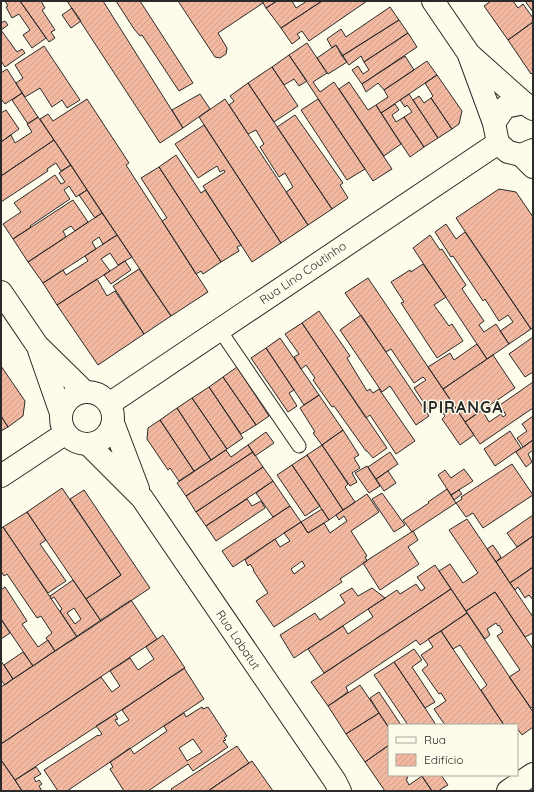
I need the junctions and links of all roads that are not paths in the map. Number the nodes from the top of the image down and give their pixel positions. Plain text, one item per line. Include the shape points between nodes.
1 (433, 1) edge
2 (469, 54) junction
3 (529, 106) edge
4 (496, 133) junction
5 (529, 157) edge
6 (1, 292) edge
7 (219, 330) junction
8 (37, 345) junction
9 (85, 392) junction
10 (111, 413) junction
11 (64, 423) junction
12 (89, 445) junction
13 (299, 446) dead end
14 (1, 476) edge
15 (142, 498) junction
16 (533, 774) edge
17 (340, 788) edge
18 (508, 791) edge

1 - 2 street
2 - 3 street
2 - 4 street
3 - 4 street via 505,107
4 - 5 street via 508,152
4 - 7 street, Rua Lino Coutinho
6 - 8 street
7 - 10 street, Rua Lino Coutinho
7 - 13 lane
8 - 9 street
8 - 11 street
9 - 10 street via 99,394
9 - 11 street via 70,399
10 - 12 street via 104,438
10 - 15 street, Rua Labatut
11 - 12 street via 76,442
11 - 14 street
12 - 15 street, Rua Labatut
15 - 17 street, Rua Labatut
16 - 18 street

